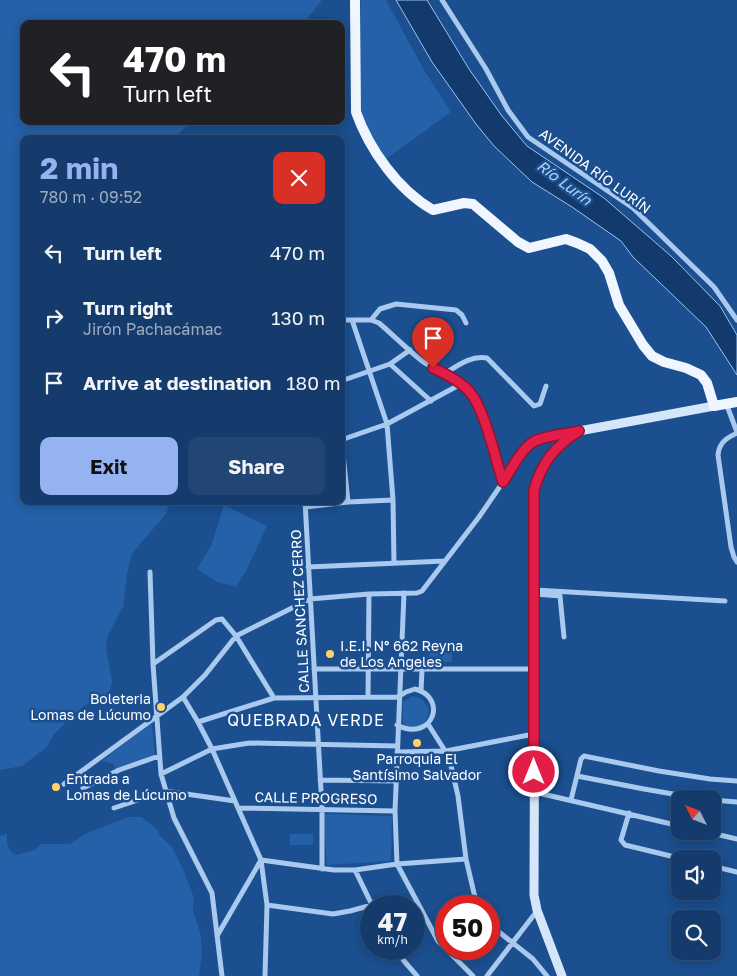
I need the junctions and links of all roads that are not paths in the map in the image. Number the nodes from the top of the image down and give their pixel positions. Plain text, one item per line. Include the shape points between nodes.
1 (355, 0) edge
2 (442, 0) edge
3 (345, 320) edge
4 (352, 320) junction
5 (371, 320) junction
6 (737, 320) edge
7 (466, 323) dead end
8 (410, 350) junction
9 (390, 364) junction
10 (369, 372) junction
11 (444, 374) junction
12 (345, 380) edge
13 (461, 384) junction
14 (546, 386) dead end
15 (431, 401) junction
16 (732, 403) edge
17 (714, 406) junction
18 (386, 424) junction
19 (579, 431) junction
20 (737, 433) edge
21 (345, 437) edge
22 (345, 470) edge
23 (503, 482) junction
24 (393, 500) junction
25 (345, 502) edge
26 (348, 502) junction
27 (306, 505) edge
28 (445, 561) junction
29 (737, 562) edge
30 (394, 563) junction
31 (308, 567) junction
32 (150, 572) dead end
33 (535, 592) junction
34 (404, 593) junction
35 (368, 594) junction
36 (310, 599) junction
37 (725, 601) dead end
38 (236, 636) junction
39 (564, 637) dead end
40 (153, 664) junction
41 (314, 669) junction
42 (367, 669) junction
43 (399, 669) junction
44 (535, 669) junction
45 (422, 670) junction
46 (422, 691) junction
47 (315, 696) junction
48 (183, 697) junction
49 (398, 697) junction
50 (274, 698) junction
51 (368, 698) junction
52 (156, 717) junction
53 (198, 722) junction
54 (428, 724) junction
55 (397, 725) junction
56 (534, 734) junction
57 (318, 744) junction
58 (212, 749) junction
59 (397, 749) junction
60 (446, 751) junction
61 (159, 756) junction
62 (161, 774) junction
63 (577, 776) junction
64 (320, 780) junction
65 (396, 781) junction
66 (737, 781) edge
67 (64, 784) dead end
68 (82, 788) dead end
69 (165, 790) junction
70 (534, 792) junction
71 (671, 794) edge
72 (571, 800) junction
73 (721, 801) edge
74 (235, 802) junction
75 (737, 802) edge
76 (114, 808) dead end
77 (238, 808) junction
78 (322, 809) junction
79 (395, 811) junction
80 (629, 813) junction
81 (671, 824) edge
82 (721, 835) edge
83 (737, 839) edge
84 (671, 856) edge
85 (466, 859) junction
86 (261, 860) junction
87 (397, 864) junction
88 (721, 868) edge
89 (322, 869) junction
90 (355, 870) junction
91 (737, 872) edge
92 (367, 895) edge
93 (474, 895) edge
94 (267, 905) junction
95 (360, 909) edge
96 (537, 910) junction
97 (500, 933) edge
98 (217, 936) junction
99 (512, 943) junction
100 (403, 960) edge
101 (222, 976) edge
102 (265, 976) edge
103 (417, 976) edge
104 (472, 976) edge
105 (486, 976) edge
106 (547, 976) edge
107 (562, 976) edge

1 - 17 main road via 356,112 374,150 403,186 433,210 473,204 529,248 566,239 590,249 609,273 619,305 643,345 652,356 701,375
2 - 6 street, AVENIDA RÍO LURÍN via 508,110 528,137 633,208 714,287
3 - 4 street
4 - 5 street
4 - 10 street
5 - 7 street via 380,309 396,304 456,310
5 - 8 street
8 - 9 street
8 - 11 street
9 - 10 street
9 - 15 street
10 - 12 street
10 - 18 street
11 - 13 street
11 - 14 street via 469,359 486,358 534,406 540,404
13 - 15 street
13 - 23 street via 477,403
15 - 18 street
16 - 17 main road
16 - 20 street
17 - 19 main road
18 - 21 street
18 - 24 street
19 - 23 street via 532,442
19 - 33 main road via 554,450 538,475 534,490
20 - 29 street via 723,441 718,454 731,547
22 - 26 street
23 - 28 street
24 - 26 street
24 - 30 street
25 - 26 street
27 - 31 street, CALLE SANCHEZ CERRO
28 - 30 street
28 - 34 street via 422,591
30 - 31 street
31 - 36 street, CALLE SANCHEZ CERRO
32 - 40 street
33 - 37 street
33 - 39 street via 560,596
33 - 44 main road
34 - 35 street
34 - 43 street
35 - 36 street
35 - 42 street
36 - 38 street
36 - 41 street, CALLE SANCHEZ CERRO
38 - 40 street via 222,619 216,620
38 - 48 street
38 - 50 street
40 - 52 street
41 - 42 street
41 - 47 street, CALLE SANCHEZ CERRO
42 - 43 street
42 - 51 street
43 - 45 street
43 - 49 street
44 - 45 street
44 - 56 main road
45 - 46 street
46 - 49 street via 410,690
46 - 54 street via 433,706 434,712
47 - 50 street
47 - 51 street
47 - 57 street, CALLE SANCHEZ CERRO
48 - 52 street
48 - 53 street
49 - 51 street
49 - 55 street
50 - 53 street
52 - 61 street
52 - 67 street
53 - 58 street
54 - 55 street via 416,730
54 - 60 street
55 - 59 street
56 - 60 street
56 - 70 main road
57 - 58 street via 249,744
57 - 59 street
57 - 64 street, CALLE SANCHEZ CERRO
58 - 62 street
58 - 74 street
59 - 60 street
59 - 65 street
60 - 85 street via 458,796
61 - 62 street
61 - 68 street
62 - 69 street
63 - 66 street via 584,756
63 - 71 street
63 - 72 street
64 - 65 street
64 - 78 street, CALLE SANCHEZ CERRO
65 - 79 street
69 - 74 street, CALLE PROGRESO
69 - 76 street, CALLE PROGRESO
69 - 98 street via 174,818 210,888
70 - 72 street
70 - 96 main road via 532,874
72 - 80 street
73 - 75 street
74 - 77 street
77 - 78 street, CALLE PROGRESO
77 - 86 street
78 - 79 street, CALLE PROGRESO
78 - 89 street, CALLE SANCHEZ CERRO
79 - 87 street
80 - 81 street
80 - 84 street via 621,840 625,845
82 - 83 street
85 - 87 street
85 - 93 street
86 - 89 street
86 - 94 street
86 - 98 street
87 - 90 street
87 - 104 street via 435,936
88 - 91 street
89 - 90 street
90 - 92 street
94 - 95 street via 332,914
94 - 102 street
96 - 99 street
96 - 107 main road
97 - 99 street
98 - 101 street
99 - 105 street
99 - 106 street via 533,959
100 - 103 street

